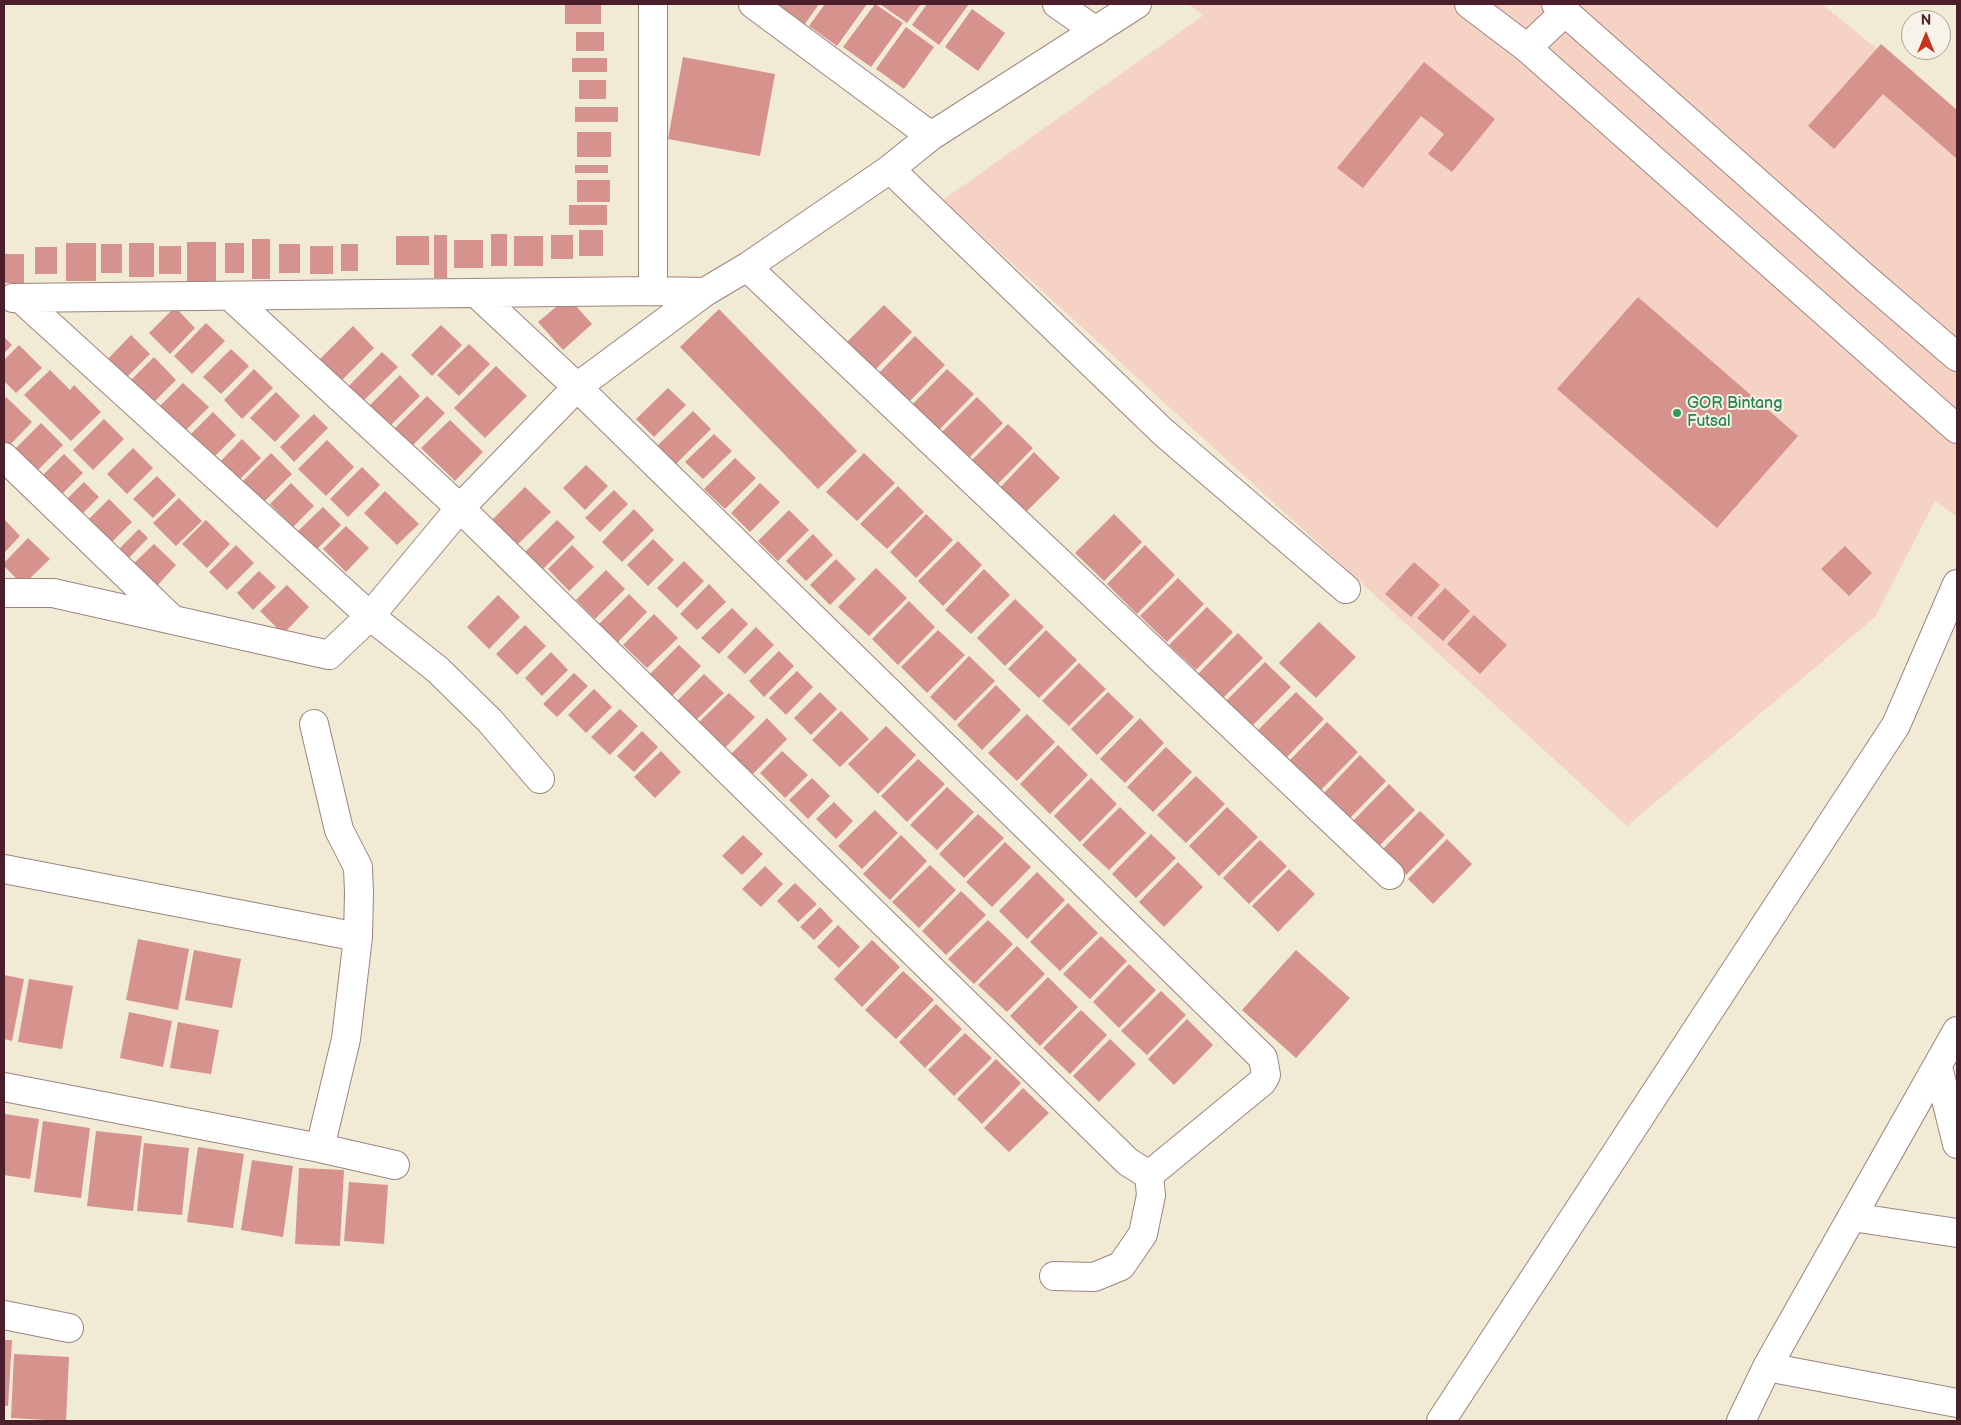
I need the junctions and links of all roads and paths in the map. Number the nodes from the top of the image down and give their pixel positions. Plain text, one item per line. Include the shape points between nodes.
1 (653, 4) edge
2 (752, 4) edge
3 (1057, 4) edge
4 (1137, 4) edge
5 (1469, 4) edge
6 (1561, 7) edge
7 (1096, 31) junction
8 (1528, 48) junction
9 (931, 136) junction
10 (890, 169) junction
11 (747, 267) junction
12 (653, 291) junction
13 (705, 292) junction
14 (476, 293) junction
15 (230, 296) junction
16 (12, 298) edge
17 (1957, 357) edge
18 (578, 387) junction
19 (1957, 429) edge
20 (4, 457) edge
21 (460, 508) junction
22 (1957, 584) edge
23 (1346, 590) dead end
24 (4, 593) edge
25 (370, 616) junction
26 (173, 620) junction
27 (314, 724) dead end
28 (540, 779) dead end
29 (4, 869) edge
30 (1390, 876) dead end
31 (358, 937) junction
32 (1957, 1031) edge
33 (1938, 1067) junction
34 (4, 1087) edge
35 (1957, 1144) edge
36 (320, 1148) junction
37 (395, 1165) dead end
38 (1149, 1175) junction
39 (1852, 1216) junction
40 (1957, 1234) edge
41 (1054, 1276) dead end
42 (4, 1314) edge
43 (69, 1328) dead end
44 (1767, 1367) junction
45 (1957, 1403) edge
46 (1441, 1421) edge
47 (1741, 1421) edge

1 - 12 street
2 - 9 street
3 - 7 street
4 - 7 street
5 - 8 street
6 - 8 street
6 - 17 street
7 - 9 street
8 - 19 street
9 - 10 street
10 - 11 street
10 - 23 street via 1163,432
11 - 13 street
11 - 30 street
12 - 13 street
12 - 14 street
13 - 18 street
14 - 15 street
14 - 18 street
15 - 16 street
15 - 21 street
16 - 25 street
18 - 21 street
18 - 38 street via 1263,1058 1266,1075 1262,1082
20 - 26 street
21 - 25 street
21 - 38 street via 1128,1162
22 - 46 street via 1896,725
24 - 26 street via 52,594
25 - 26 street via 329,655
25 - 28 street via 438,670 490,721
27 - 31 street via 339,830 358,868
29 - 31 street
31 - 36 street via 346,1039
32 - 33 street
33 - 35 street
33 - 39 street
34 - 36 street
36 - 37 street
38 - 41 street via 1151,1195 1143,1234 1121,1266 1094,1277
39 - 40 street
39 - 44 street
42 - 43 street
44 - 45 street
44 - 47 street

